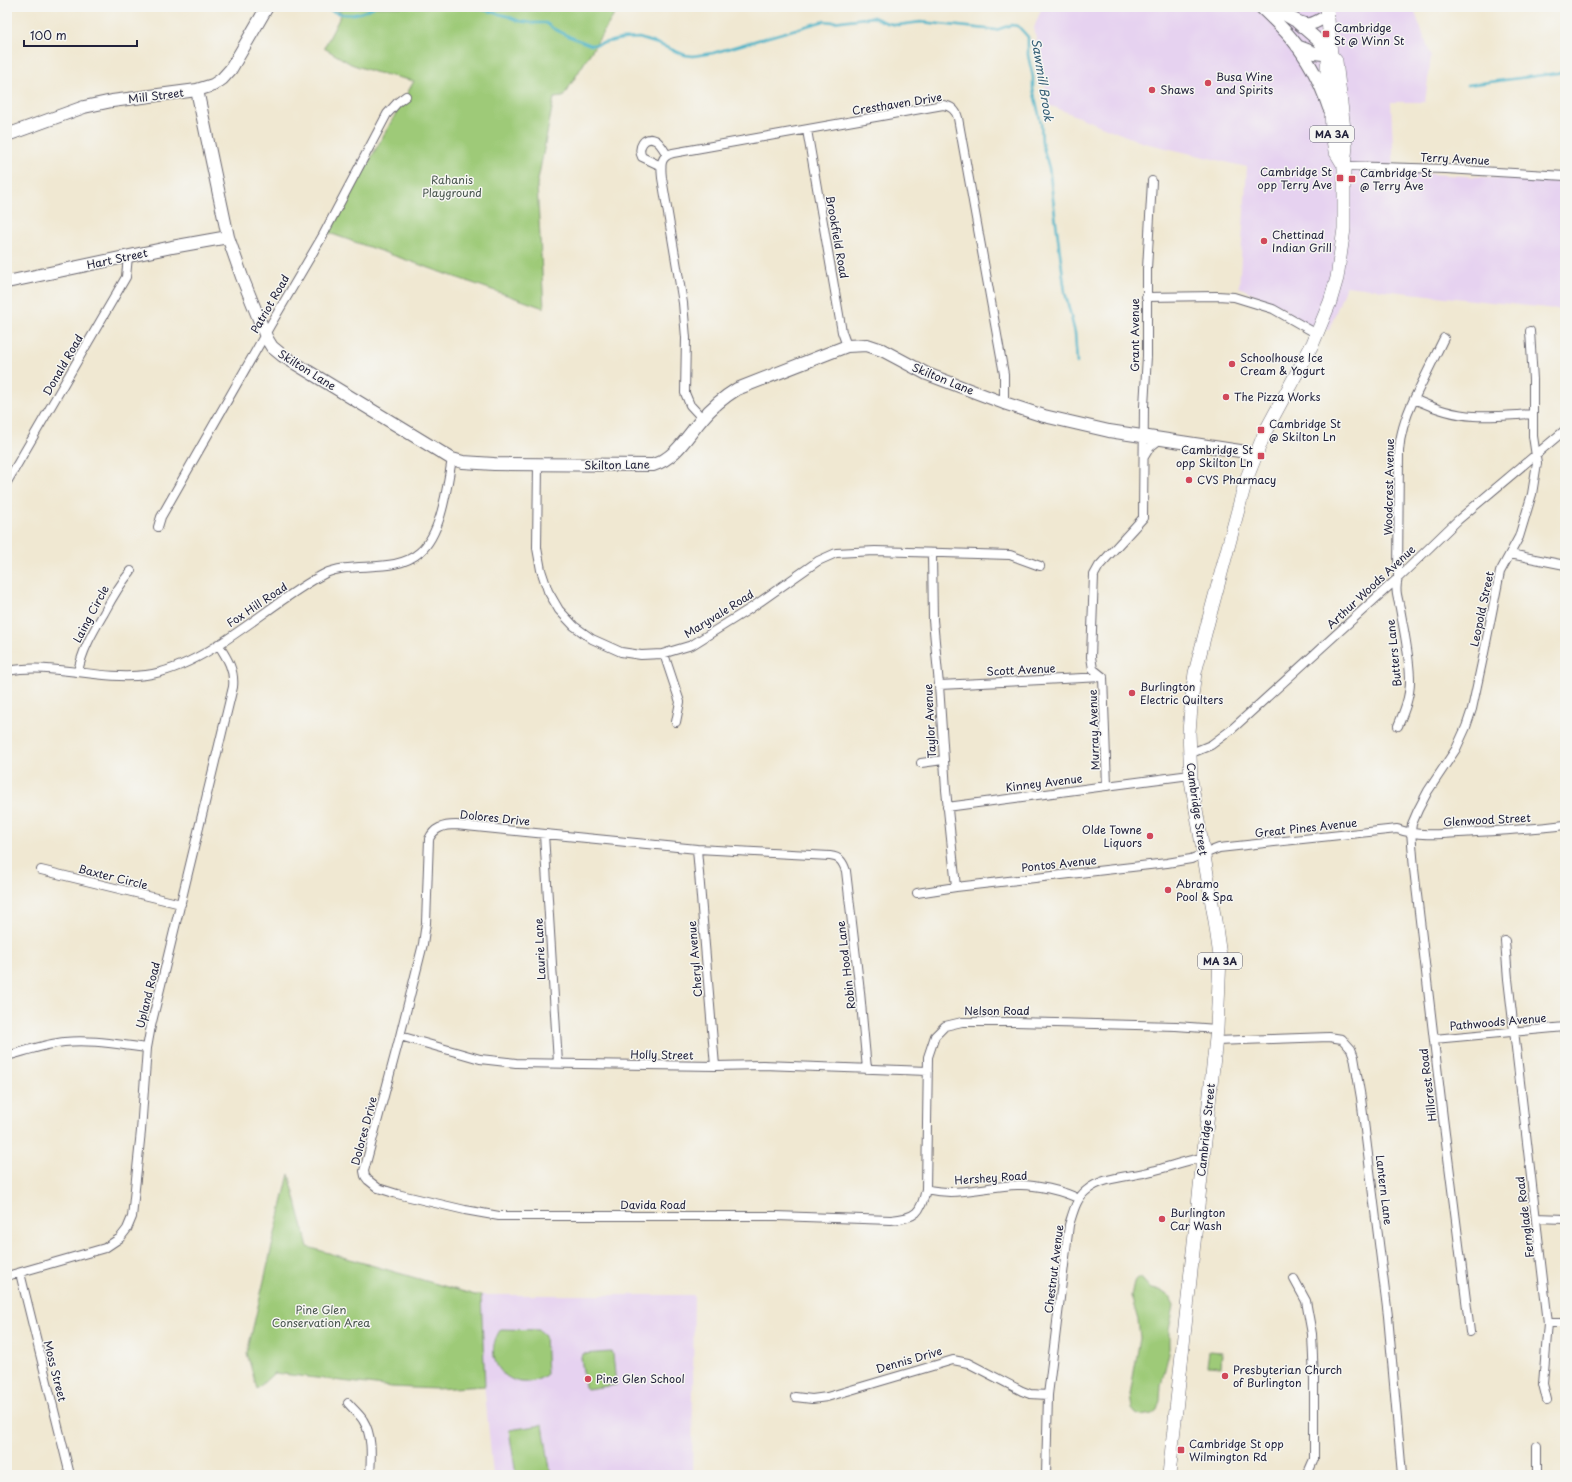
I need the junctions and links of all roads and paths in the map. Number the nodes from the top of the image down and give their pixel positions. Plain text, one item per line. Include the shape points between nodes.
1 (267, 7) edge
2 (1261, 7) edge
3 (1273, 7) edge
4 (1327, 11) edge
5 (1295, 20) junction
6 (1297, 46) junction
7 (1331, 55) junction
8 (197, 90) junction
9 (406, 96) dead end
10 (1331, 117) junction
11 (807, 130) junction
12 (7, 135) edge
13 (667, 155) junction
14 (661, 166) junction
15 (1344, 166) junction
16 (1565, 176) edge
17 (1152, 181) dead end
18 (228, 237) junction
19 (128, 256) junction
20 (7, 282) edge
21 (1146, 297) junction
22 (1530, 331) dead end
23 (1317, 334) junction
24 (265, 335) junction
25 (1444, 338) dead end
26 (847, 346) junction
27 (1414, 399) junction
28 (1004, 403) junction
29 (1533, 414) junction
30 (702, 418) junction
31 (1565, 430) edge
32 (1143, 437) junction
33 (1159, 440) junction
34 (1537, 454) junction
35 (1255, 455) junction
36 (1144, 457) junction
37 (452, 459) junction
38 (538, 464) junction
39 (7, 482) edge
40 (158, 527) dead end
41 (932, 554) junction
42 (1510, 554) junction
43 (1565, 565) edge
44 (1040, 566) dead end
45 (131, 571) dead end
46 (1398, 578) junction
47 (218, 644) junction
48 (664, 654) junction
49 (7, 671) edge
50 (78, 672) junction
51 (1103, 677) junction
52 (939, 685) junction
53 (676, 722) dead end
54 (1398, 726) dead end
55 (1189, 754) junction
56 (943, 760) junction
57 (921, 763) dead end
58 (1190, 775) junction
59 (1107, 786) junction
60 (947, 806) junction
61 (1565, 825) edge
62 (544, 834) junction
63 (1411, 834) junction
64 (697, 849) junction
65 (1203, 854) junction
66 (840, 860) joint
67 (41, 870) dead end
68 (956, 887) junction
69 (917, 892) dead end
70 (181, 904) junction
71 (1505, 941) dead end
72 (1565, 1027) edge
73 (1514, 1031) junction
74 (1216, 1035) junction
75 (400, 1036) junction
76 (1434, 1039) junction
77 (147, 1048) junction
78 (7, 1056) edge
79 (558, 1063) junction
80 (715, 1066) junction
81 (867, 1069) junction
82 (928, 1071) junction
83 (1203, 1158) junction
84 (368, 1180) joint
85 (926, 1189) junction
86 (1079, 1199) junction
87 (1536, 1218) junction
88 (1565, 1219) edge
89 (20, 1273) junction
90 (7, 1276) edge
91 (1294, 1279) dead end
92 (1565, 1322) edge
93 (1548, 1323) junction
94 (1470, 1332) dead end
95 (1048, 1395) junction
96 (795, 1397) dead end
97 (1547, 1400) dead end
98 (348, 1404) dead end
99 (1537, 1446) dead end
100 (70, 1475) edge
101 (370, 1475) edge
102 (1046, 1475) edge
103 (1169, 1475) edge
104 (1307, 1475) edge
105 (1402, 1475) edge
106 (1537, 1475) edge

1 - 8 street, Mill Street via 227,74 216,84
2 - 6 street
3 - 5 street
4 - 5 street via 1308,24
4 - 7 main road, Cambridge Street / MA 3A
5 - 7 street via 1320,41
6 - 7 street via 1315,53
6 - 10 street via 1317,78
7 - 10 main road, Cambridge Street / MA 3A via 1327,65
7 - 15 main road, Cambridge Street / MA 3A via 1336,61 1346,146
8 - 12 street, Mill Street via 90,105
8 - 18 street, Skilton Lane
9 - 24 street, Patriot Road via 387,114 322,237
10 - 15 main road, Cambridge Street / MA 3A via 1335,151
11 - 13 street, Cresthaven Drive
11 - 26 street, Brookfield Road via 842,332
11 - 28 street, Cresthaven Drive via 941,106 949,106 956,112 1004,374
13 - 14 street
13 - 14 street via 657,141 645,140 641,145 642,157
14 - 30 street via 683,303 686,338 685,393 690,405
15 - 16 street, Terry Avenue
15 - 23 main road, Cambridge Street / MA 3A via 1344,213 1337,278
17 - 21 street, Grant Avenue
18 - 19 street, Hart Street
18 - 24 street, Skilton Lane
19 - 20 street, Hart Street
19 - 39 street, Donald Road via 126,279
21 - 23 street via 1234,297 1273,310
21 - 32 street, Grant Avenue via 1147,356
22 - 29 street, Leopold Street
23 - 35 main road, Cambridge Street / MA 3A
24 - 37 street, Skilton Lane via 278,353
24 - 40 street, Patriot Road via 161,517
25 - 27 street, Woodcrest Avenue
26 - 28 street, Skilton Lane via 878,348 927,374
26 - 30 street, Skilton Lane via 745,385 721,400
27 - 29 street via 1463,415
27 - 46 street, Woodcrest Avenue via 1399,438
28 - 32 street, Skilton Lane via 1082,426
29 - 34 street, Leopold Street via 1533,436
30 - 38 street, Skilton Lane via 672,455 656,464
31 - 34 street, Arthur Woods Avenue
32 - 33 street, Skilton Lane
32 - 36 street, Murray Avenue
33 - 35 street, Skilton Lane
33 - 36 street via 1150,447
34 - 42 street, Leopold Street via 1536,477 1528,509 1519,537
34 - 46 street, Arthur Woods Avenue via 1458,520
35 - 55 main road, Cambridge Street / MA 3A via 1244,487 1196,673 1189,719
36 - 51 street, Murray Avenue via 1143,518 1099,566 1094,575 1091,658 1093,669
37 - 38 street, Skilton Lane via 463,462
37 - 47 street, Fox Hill Road via 439,517 429,542 421,552 395,563 351,567 325,574
38 - 48 street, Maryvale Road via 538,559 544,580 556,605 574,626 601,644 631,654
41 - 44 street, Maryvale Road via 1012,555
41 - 48 street, Maryvale Road via 852,551 831,554 701,640
41 - 52 street, Taylor Avenue via 932,610
42 - 43 street
42 - 63 street, Leopold Street via 1500,572 1472,709 1466,727 1454,753 1418,810
45 - 50 street, Laing Circle via 120,583 88,642
46 - 54 street, Butters Lane via 1395,589 1406,639 1410,681 1405,708
46 - 55 street, Arthur Woods Avenue via 1231,730 1211,745
47 - 50 street, Fox Hill Road via 182,665 154,674 123,677
47 - 70 street, Upland Road via 233,673 233,687
48 - 53 street via 680,702
49 - 50 street, Fox Hill Road via 35,668
51 - 52 street, Scott Avenue
51 - 59 street, Murray Avenue
52 - 56 street, Taylor Avenue
55 - 58 main road, Cambridge Street / MA 3A
56 - 57 street
56 - 60 street, Taylor Avenue
58 - 59 street, Kinney Avenue
58 - 65 main road, Cambridge Street / MA 3A
59 - 60 street, Kinney Avenue
60 - 68 street, Taylor Avenue
61 - 63 street, Glenwood Street
62 - 64 street, Dolores Drive
62 - 75 street, Dolores Drive via 456,825 443,826 432,832 428,844 425,933
62 - 79 street, Laurie Lane
63 - 65 street, Great Pines Avenue via 1397,830 1219,848
63 - 76 street, Hillcrest Road
64 - 66 street, Dolores Drive via 830,856
64 - 80 street, Cheryl Avenue
65 - 68 street, Pontos Avenue via 1167,863
65 - 74 main road, Cambridge Street / MA 3A via 1220,956
66 - 81 street, Robin Hood Lane via 846,871
67 - 70 street, Baxter Circle
68 - 69 street, Pontos Avenue
70 - 77 street, Upland Road
71 - 73 street, Fernglade Road
72 - 73 street, Pathwoods Avenue
73 - 76 street, Pathwoods Avenue
73 - 87 street, Fernglade Road
74 - 82 street, Nelson Road via 1124,1024 958,1022 945,1026 935,1036 929,1051
74 - 83 main road, Cambridge Street / MA 3A
74 - 105 street, Lantern Lane via 1329,1037 1342,1040 1351,1049 1361,1098 1388,1316
75 - 79 street, Holly Street via 480,1059 516,1063
75 - 84 street, Dolores Drive via 364,1171
76 - 94 street, Hillcrest Road
77 - 78 street via 70,1041
77 - 89 street, Upland Road via 133,1211 127,1229 117,1241 105,1248
79 - 80 street, Holly Street
80 - 81 street, Holly Street
81 - 82 street, Holly Street
82 - 85 street, Nelson Road
83 - 86 street, Chestnut Avenue via 1101,1183 1088,1189
83 - 103 main road, Cambridge Street / MA 3A
84 - 85 street, Davida Road via 378,1188 396,1194 499,1216 768,1216 901,1219 910,1217 919,1209
85 - 86 street, Hershey Road via 953,1192 1030,1185 1070,1194
86 - 95 street, Chestnut Avenue via 1069,1226
87 - 88 street
87 - 93 street, Fernglade Road
89 - 90 street, Upland Road
89 - 100 street, Moss Street
91 - 104 street via 1306,1301 1312,1334 1314,1455 1313,1465
92 - 93 street
93 - 97 street, Fernglade Road via 1543,1384
95 - 96 street, Dennis Drive via 1030,1394 968,1363 952,1360 827,1397
95 - 102 street, Chestnut Avenue
98 - 101 street via 363,1421 368,1433 371,1450
99 - 106 street

